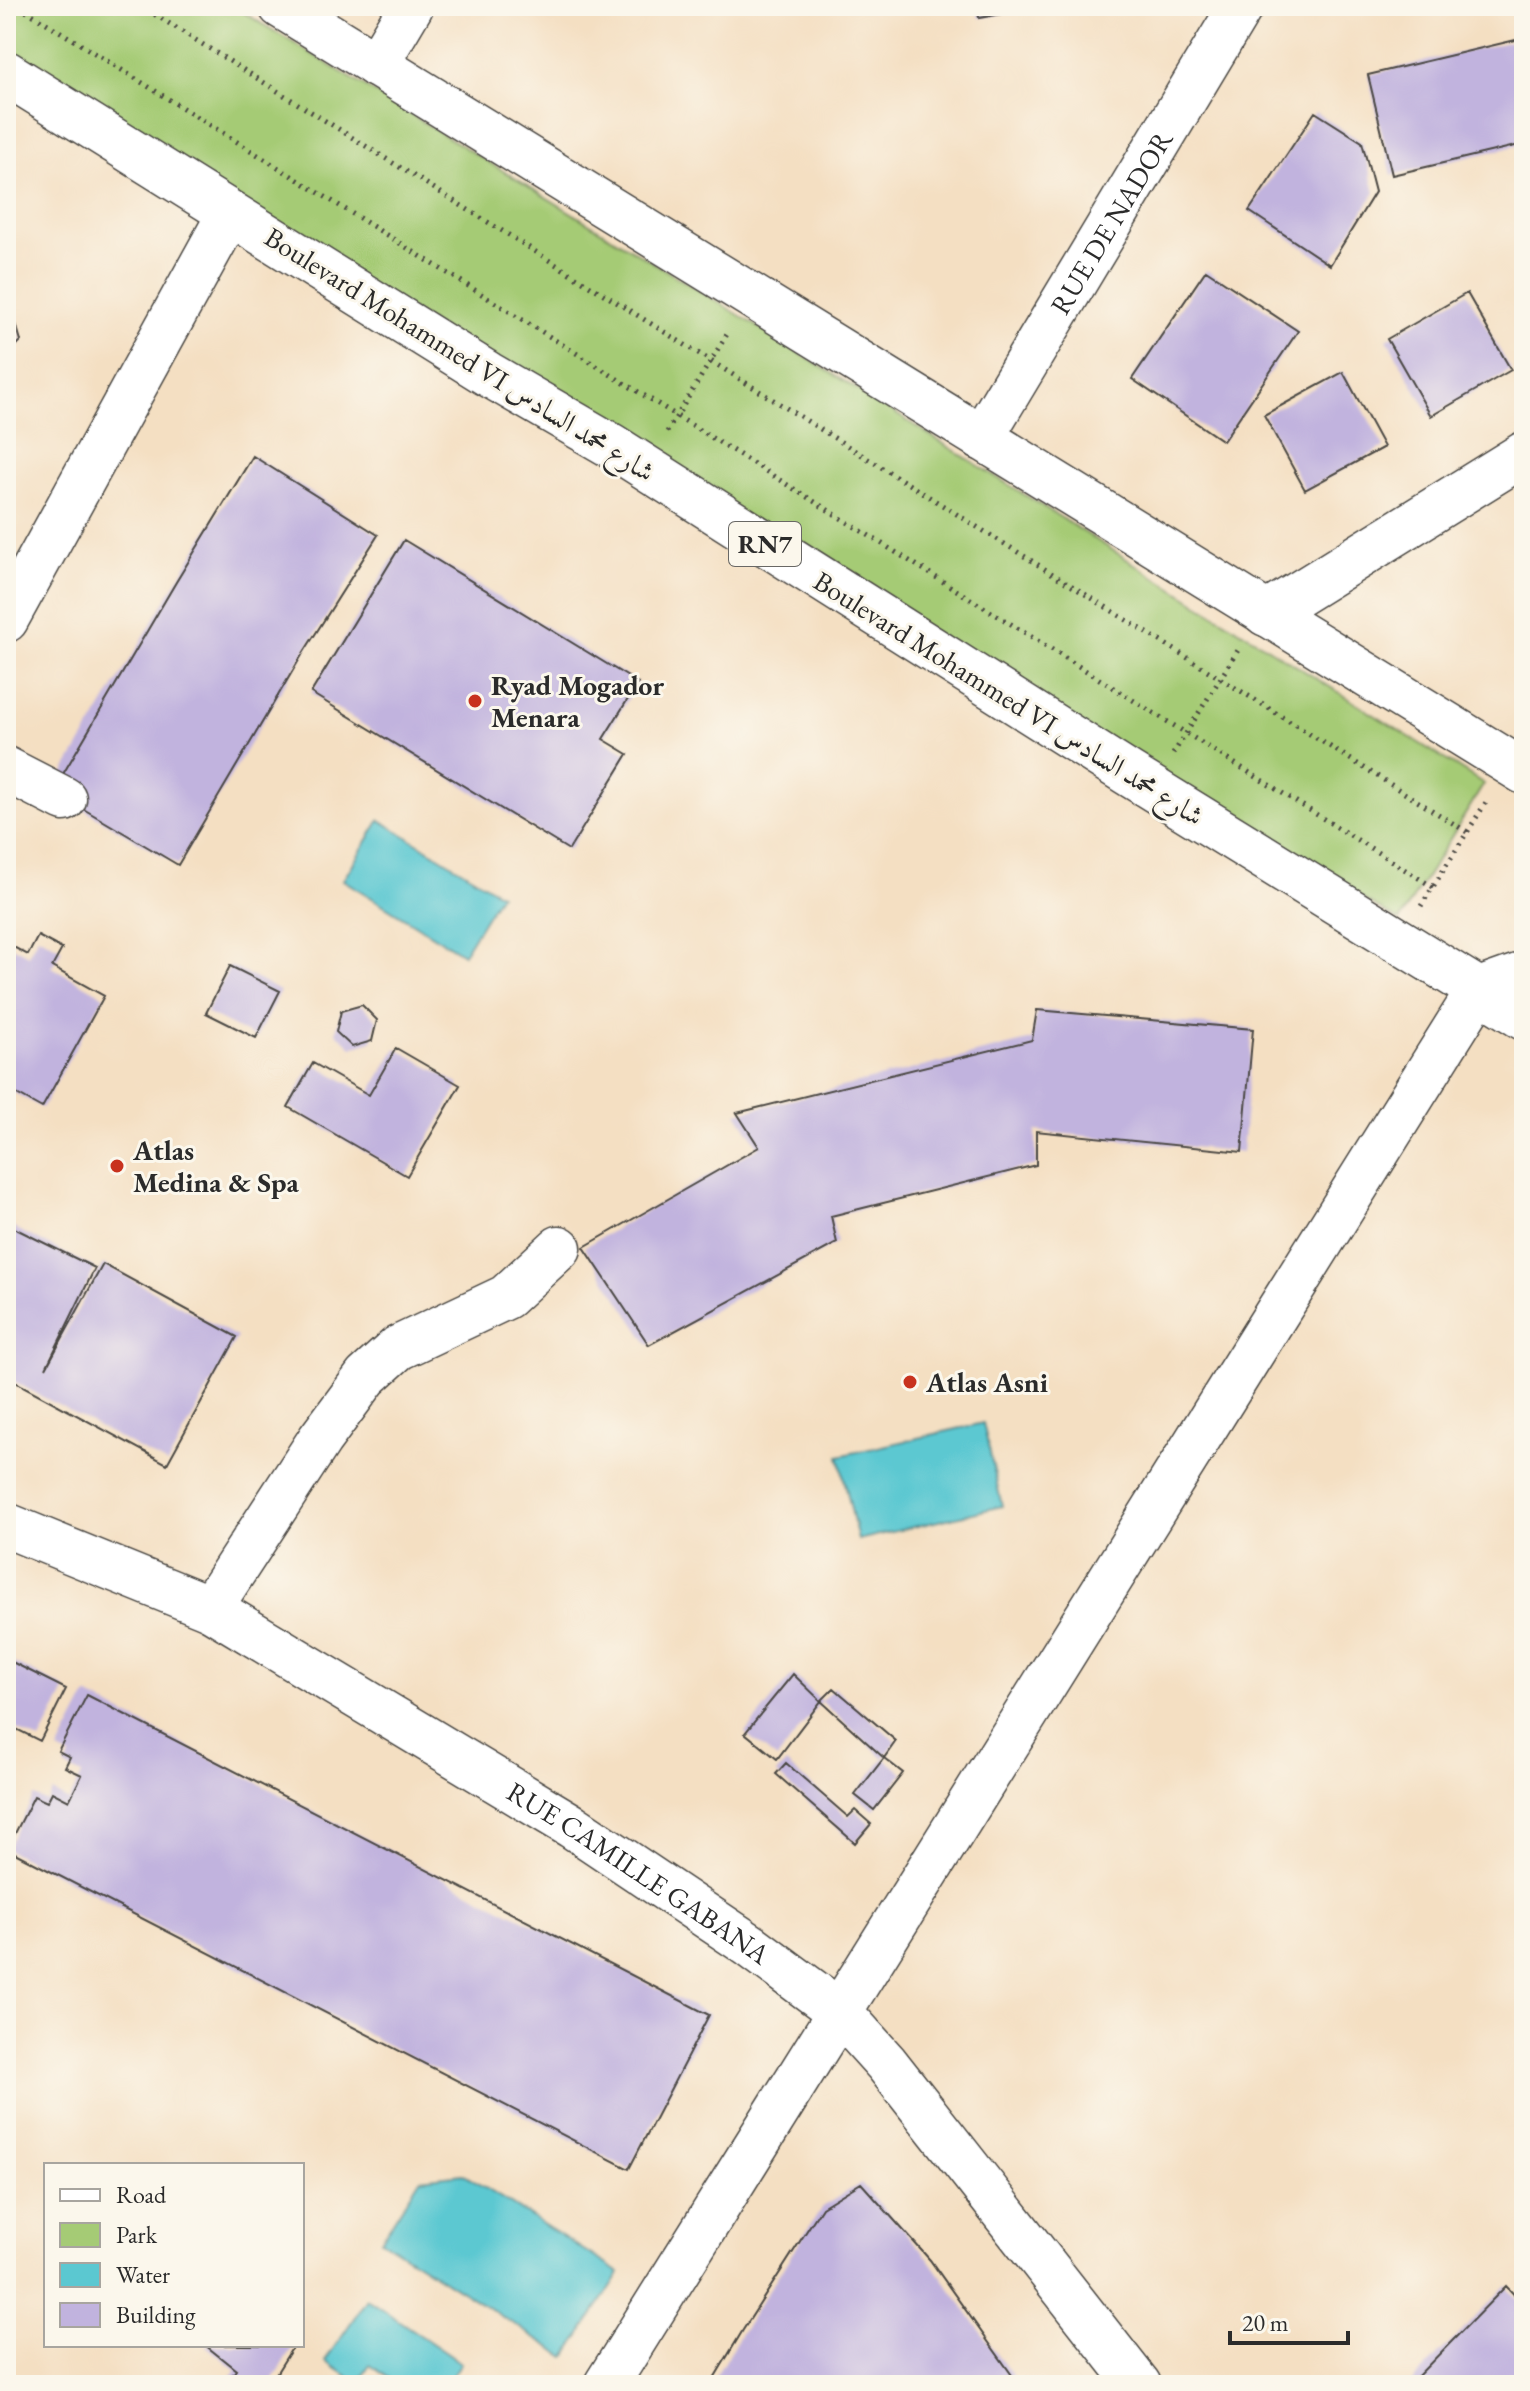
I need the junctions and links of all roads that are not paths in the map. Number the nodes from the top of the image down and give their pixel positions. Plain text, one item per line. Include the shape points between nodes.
1 (411, 6) edge
2 (1241, 6) edge
3 (298, 10) edge
4 (376, 65) junction
5 (6, 73) edge
6 (230, 213) junction
7 (981, 438) junction
8 (1524, 454) edge
9 (6, 620) edge
10 (1257, 625) junction
11 (6, 769) edge
12 (1509, 781) edge
13 (64, 799) dead end
14 (1524, 974) edge
15 (1479, 990) junction
16 (1524, 1018) edge
17 (559, 1248) dead end
18 (6, 1525) edge
19 (210, 1608) junction
20 (840, 2012) junction
21 (606, 2385) edge
22 (1139, 2385) edge

1 - 4 street
2 - 7 street, RUE DE NADOR
3 - 4 street
4 - 7 street
5 - 6 street, Boulevard Mohammed VI شارع محمد السادس / RN7
6 - 9 street
6 - 15 street, Boulevard Mohammed VI شارع محمد السادس / RN7
7 - 10 street
8 - 10 street
10 - 12 street
11 - 13 street
14 - 15 street
15 - 16 street, Boulevard Mohammed VI شارع محمد السادس / RN7
15 - 20 street
17 - 19 street via 506,1297 398,1348 366,1377
18 - 19 street, RUE CAMILLE GABANA
19 - 20 street, RUE CAMILLE GABANA via 572,1826
20 - 21 street
20 - 22 street, RUE CAMILLE GABANA

